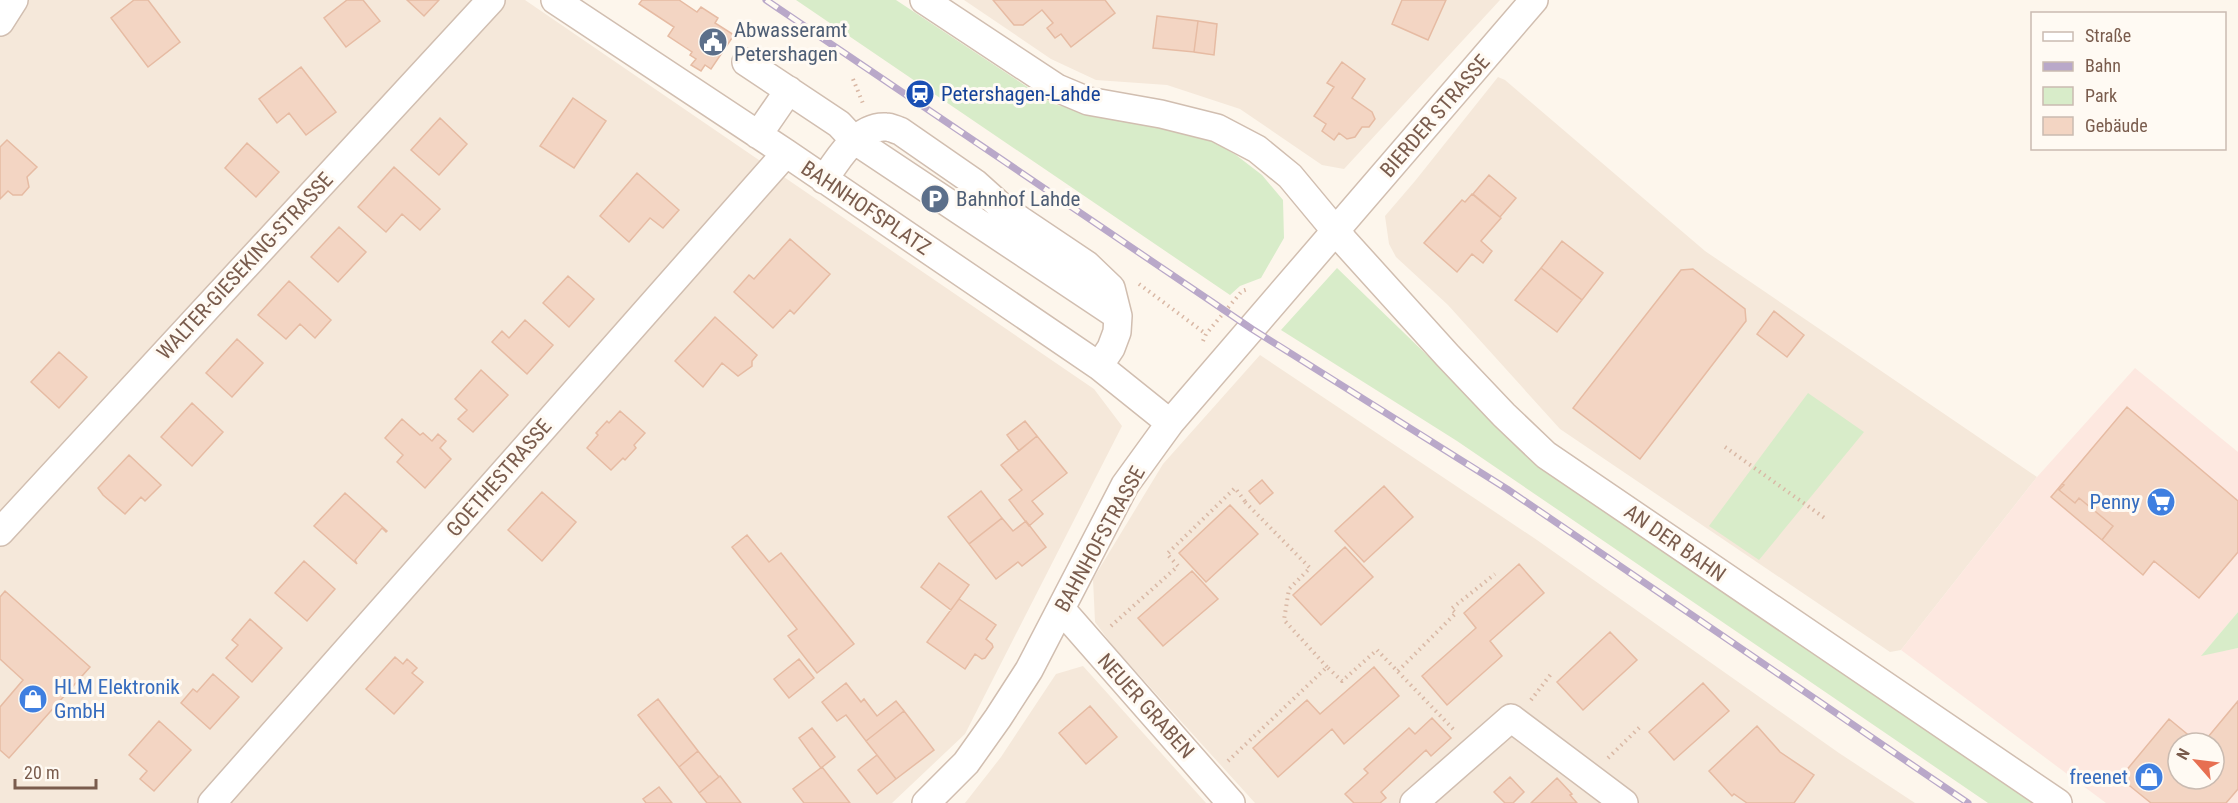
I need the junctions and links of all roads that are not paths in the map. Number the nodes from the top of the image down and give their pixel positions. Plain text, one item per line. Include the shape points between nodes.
1 (14, 0) edge
2 (491, 0) edge
3 (555, 0) edge
4 (924, 0) edge
5 (1534, 0) edge
6 (0, 22) edge
7 (746, 62) dead end
8 (789, 90) junction
9 (758, 135) junction
10 (854, 140) junction
11 (786, 153) junction
12 (824, 180) junction
13 (1336, 231) junction
14 (1099, 366) junction
15 (1170, 423) junction
16 (0, 532) edge
17 (1061, 609) junction
18 (212, 803) edge
19 (926, 803) edge
20 (1231, 803) edge
21 (1414, 803) edge
22 (1624, 803) edge
23 (2058, 803) edge

1 - 6 street
2 - 16 street, WALTER-GIESEKING-STRASSE
3 - 9 street, BAHNHOFSPLATZ
4 - 13 street, AN DER BAHN via 1056,88 1088,101 1217,128 1257,149 1290,176
5 - 13 street, BIERDER STRASSE
7 - 8 street
8 - 9 street
8 - 10 street via 839,124
9 - 11 street, BAHNHOFSPLATZ
10 - 12 street
10 - 14 street via 1118,316 1111,348
11 - 12 street, BAHNHOFSPLATZ
11 - 18 street, GOETHESTRASSE
12 - 14 street, BAHNHOFSPLATZ
13 - 15 street, BAHNHOFSTRASSE
13 - 23 street, AN DER BAHN via 1447,355 1546,454
14 - 15 street, BAHNHOFSPLATZ
15 - 17 street, BAHNHOFSTRASSE via 1125,485
17 - 19 street, BAHNHOFSTRASSE via 1029,670 992,727 966,763
17 - 20 street, NEUER GRABEN
21 - 22 street via 1511,718

